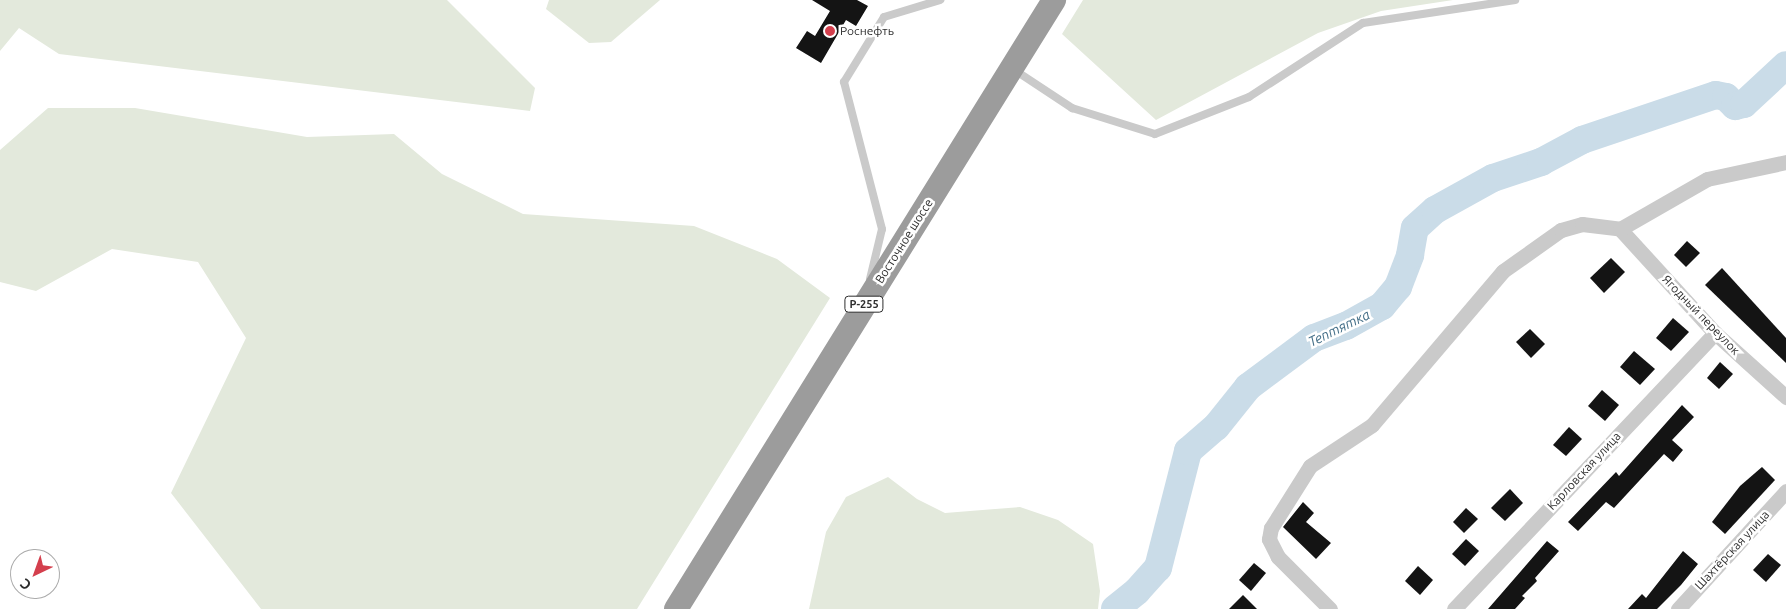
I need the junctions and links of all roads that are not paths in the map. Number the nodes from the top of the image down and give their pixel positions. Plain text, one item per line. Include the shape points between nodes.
1 (940, 0) edge
2 (1054, 0) edge
3 (1515, 0) edge
4 (1012, 68) junction
5 (1786, 162) edge
6 (1620, 229) junction
7 (864, 304) junction
8 (1715, 333) junction
9 (1786, 397) edge
10 (1786, 492) edge
11 (676, 609) edge
12 (1330, 609) edge
13 (1454, 609) edge
14 (1678, 609) edge

1 - 7 lane via 884,17 844,82 882,229
2 - 4 highway, Восточное шоссе / Р-255
3 - 4 lane via 1363,23 1249,97 1155,134 1072,108
4 - 7 highway, Восточное шоссе / Р-255
5 - 6 street via 1707,179
6 - 8 street, Ягодный переулок
6 - 12 street via 1582,224 1561,230 1503,271 1372,425 1310,466 1271,528 1269,539 1278,557
7 - 11 highway, Восточное шоссе / Р-255
8 - 9 street, Ягодный переулок
8 - 13 street, Карловская улица
10 - 14 street, Шахтёрская улица

